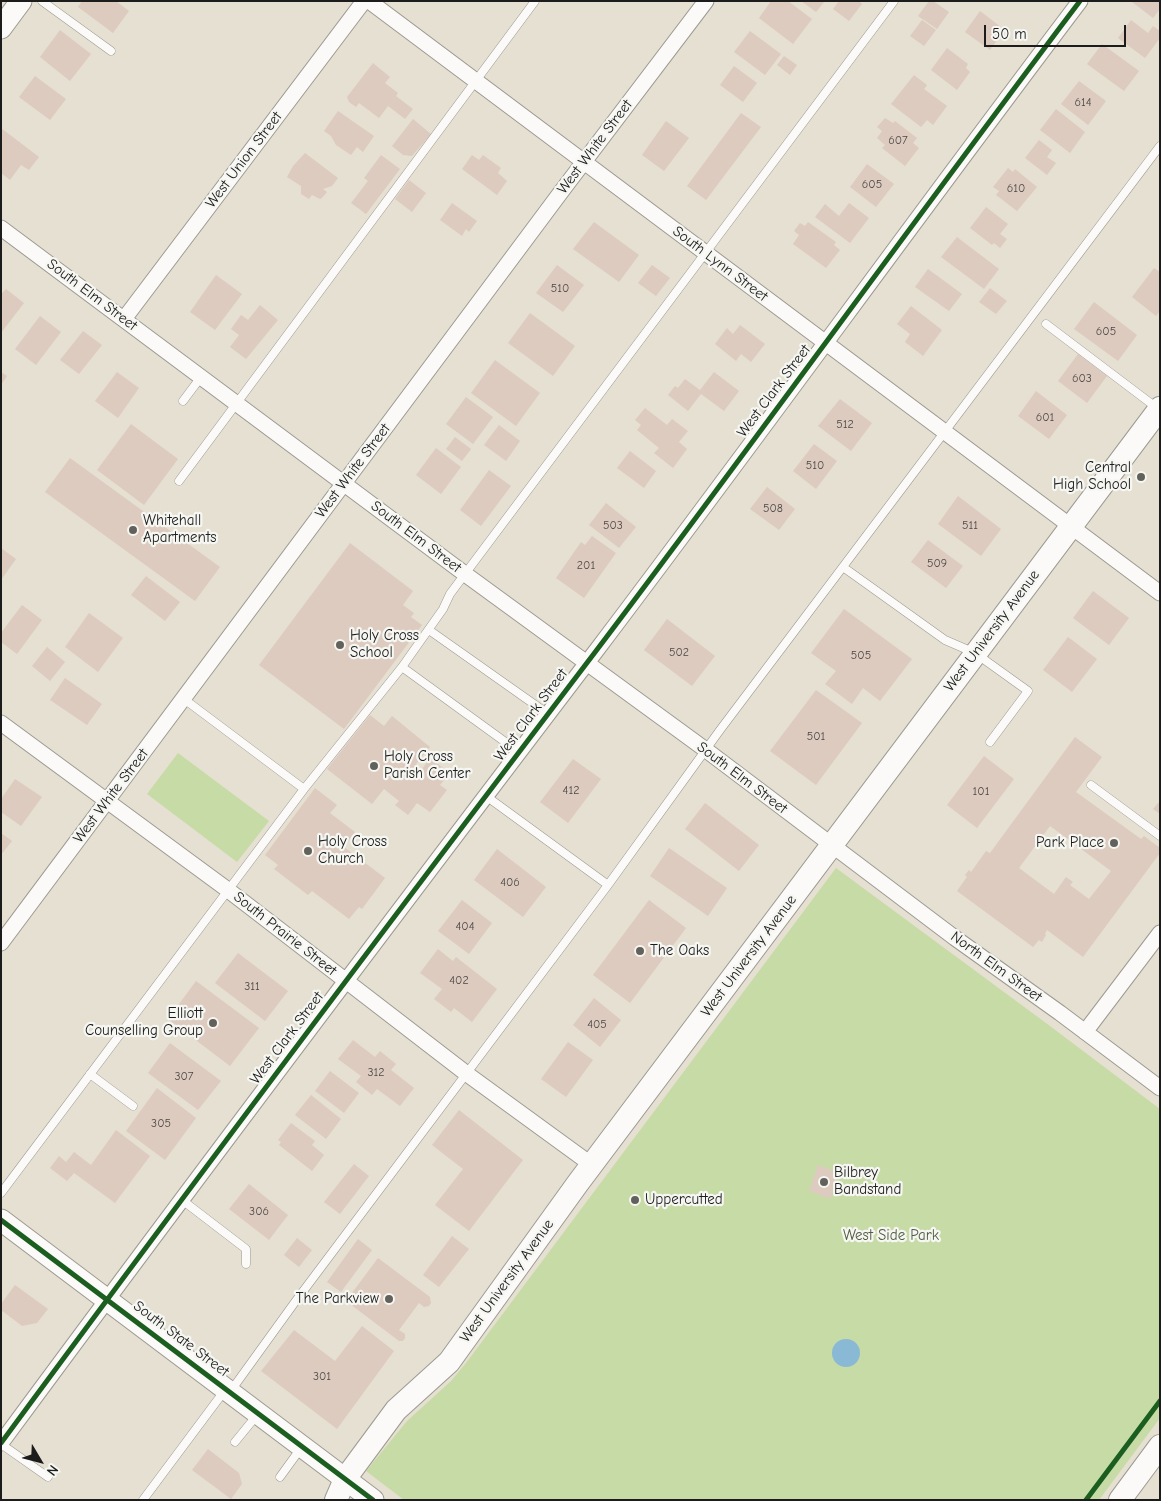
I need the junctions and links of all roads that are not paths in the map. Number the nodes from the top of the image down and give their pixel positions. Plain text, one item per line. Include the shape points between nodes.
1 (21, 1) edge
2 (42, 1) edge
3 (364, 1) edge
4 (369, 1) edge
5 (535, 1) edge
6 (706, 1) edge
7 (894, 1) edge
8 (1080, 1) edge
9 (1, 28) edge
10 (111, 51) dead end
11 (475, 81) junction
12 (1160, 146) edge
13 (584, 162) junction
14 (1, 228) edge
15 (705, 252) junction
16 (124, 319) junction
17 (1046, 324) dead end
18 (825, 343) junction
19 (200, 377) junction
20 (183, 401) dead end
21 (236, 403) junction
22 (1159, 408) edge
23 (945, 432) junction
24 (178, 481) dead end
25 (344, 483) junction
26 (1070, 526) junction
27 (843, 567) junction
28 (465, 574) junction
29 (1160, 593) edge
30 (429, 630) junction
31 (975, 653) junction
32 (586, 663) junction
33 (402, 666) junction
34 (184, 699) junction
35 (548, 714) junction
36 (1, 723) edge
37 (990, 742) dead end
38 (706, 750) junction
39 (519, 752) junction
40 (1091, 785) dead end
41 (304, 789) junction
42 (486, 796) junction
43 (107, 802) junction
44 (1160, 836) edge
45 (832, 845) junction
46 (608, 885) junction
47 (228, 890) junction
48 (1160, 933) edge
49 (1, 943) edge
50 (345, 981) junction
51 (1085, 1032) junction
52 (90, 1074) junction
53 (467, 1074) junction
54 (1160, 1088) edge
55 (133, 1106) dead end
56 (592, 1164) junction
57 (1, 1193) edge
58 (182, 1200) junction
59 (1, 1220) edge
60 (246, 1264) dead end
61 (107, 1300) junction
62 (228, 1390) junction
63 (258, 1413) junction
64 (235, 1442) dead end
65 (1, 1444) edge
66 (1160, 1446) edge
67 (302, 1447) junction
68 (48, 1477) dead end
69 (280, 1477) dead end
70 (345, 1479) junction
71 (143, 1500) edge
72 (336, 1500) edge
73 (373, 1500) edge
74 (1120, 1500) edge

1 - 9 main road
2 - 10 lane
3 - 16 street, West Union Street
4 - 11 street, South Lynn Street
5 - 11 lane
6 - 13 street, West White Street
7 - 15 lane
8 - 18 street, West Clark Street
11 - 13 street, South Lynn Street
11 - 21 lane
12 - 23 lane
13 - 15 street, South Lynn Street
13 - 25 street, West White Street
14 - 16 street, South Elm Street
15 - 18 street, South Lynn Street
15 - 28 lane
16 - 19 street, South Elm Street
17 - 22 lane
18 - 23 street, South Lynn Street
18 - 32 street, West Clark Street
19 - 20 lane
19 - 21 street, South Elm Street
21 - 24 lane
21 - 25 street, South Elm Street
22 - 26 main road, West University Avenue
23 - 26 street, South Lynn Street
23 - 27 lane
25 - 28 street, South Elm Street
25 - 34 street, West White Street
26 - 29 street, South Lynn Street
26 - 31 main road, West University Avenue
27 - 31 lane via 945,640
27 - 38 lane
28 - 30 lane
28 - 32 street, South Elm Street
30 - 33 lane
30 - 35 lane
31 - 37 lane via 1028,691
31 - 45 main road, West University Avenue
32 - 35 street, West Clark Street
32 - 38 street, South Elm Street
33 - 39 lane
33 - 41 lane
34 - 41 lane
34 - 43 street, West White Street
35 - 39 street, West Clark Street
36 - 43 street, South Prairie Street
38 - 45 street, South Elm Street
38 - 46 lane
39 - 42 street, West Clark Street
40 - 44 lane
41 - 47 lane
42 - 46 lane
42 - 50 street, West Clark Street
43 - 47 street, South Prairie Street
43 - 49 street, West White Street
45 - 51 street, North Elm Street
45 - 56 main road, West University Avenue
46 - 53 lane
47 - 50 street, South Prairie Street
47 - 52 lane
48 - 51 street
50 - 53 street, South Prairie Street
50 - 58 street, West Clark Street
51 - 54 street, North Elm Street
52 - 55 lane
52 - 57 lane
53 - 56 street, South Prairie Street
53 - 62 lane
56 - 70 main road, West University Avenue via 449,1362 396,1410
58 - 60 lane via 246,1249
58 - 61 street, West Clark Street
59 - 61 main road, South State Street
61 - 62 main road, South State Street
61 - 65 street, West Clark Street
62 - 63 main road, South State Street
62 - 71 lane
63 - 64 lane
63 - 67 main road, South State Street
65 - 68 lane
66 - 74 main road
67 - 69 lane
67 - 70 main road, South State Street
70 - 72 main road, West University Avenue
70 - 73 main road, South State Street

